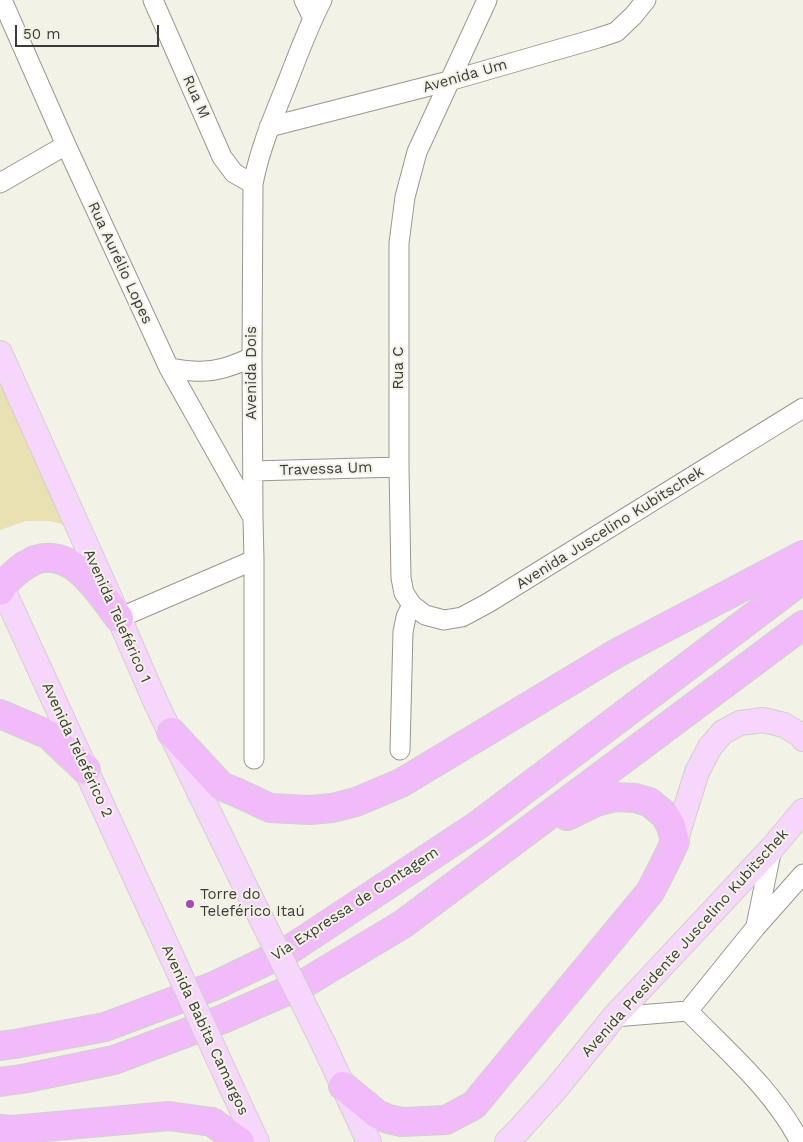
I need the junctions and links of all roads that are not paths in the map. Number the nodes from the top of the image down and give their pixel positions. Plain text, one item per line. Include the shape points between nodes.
1 (153, 0) edge
2 (304, 0) edge
3 (322, 0) edge
4 (487, 0) edge
5 (646, 0) edge
6 (6, 1) edge
7 (313, 18) junction
8 (449, 82) junction
9 (269, 127) junction
10 (66, 145) junction
11 (0, 183) edge
12 (253, 184) junction
13 (0, 353) edge
14 (252, 357) junction
15 (169, 368) junction
16 (803, 408) edge
17 (399, 467) junction
18 (253, 471) junction
19 (252, 518) junction
20 (803, 555) edge
21 (254, 560) junction
22 (803, 579) edge
23 (1, 587) edge
24 (412, 605) junction
25 (119, 618) junction
26 (803, 625) edge
27 (0, 714) edge
28 (171, 732) junction
29 (803, 738) edge
30 (400, 750) dead end
31 (254, 759) dead end
32 (86, 770) junction
33 (803, 811) edge
34 (675, 842) junction
35 (772, 848) junction
36 (504, 850) junction
37 (803, 874) edge
38 (154, 918) joint
39 (756, 927) junction
40 (688, 1011) junction
41 (614, 1017) junction
42 (0, 1046) edge
43 (0, 1082) edge
44 (342, 1086) junction
45 (0, 1129) edge
46 (240, 1142) edge
47 (257, 1142) edge
48 (369, 1142) edge
49 (507, 1142) edge
50 (800, 1142) edge

1 - 12 street, Rua M via 222,157 234,173
2 - 7 street
3 - 7 street, Avenida Dois
4 - 8 street, Rua C
5 - 8 street, Avenida Um via 616,32
6 - 10 street, Rua Aurélio Lopes
7 - 9 street, Avenida Dois
8 - 9 street, Avenida Um
8 - 17 street, Rua C via 417,152 401,224
9 - 12 street, Avenida Dois
10 - 11 street
10 - 15 street, Rua Aurélio Lopes
12 - 14 street, Avenida Dois
13 - 25 main road, Avenida Teleférico 1
14 - 15 street via 212,371
14 - 18 street, Avenida Dois
15 - 19 street, Rua Aurélio Lopes
16 - 24 street, Avenida Juscelino Kubitschek via 462,617 444,620 425,615
17 - 18 street, Travessa Um
17 - 24 street, Rua C via 401,578 404,593
18 - 19 street, Avenida Dois
19 - 21 street, Avenida Dois
20 - 28 highway via 617,653 401,782 356,802 310,810 270,808 221,786
21 - 25 street
21 - 31 street, Avenida Dois
22 - 42 highway, Via Expressa de Contagem via 478,825 289,950 214,986 105,1027
23 - 25 highway via 34,560 52,558 70,563 80,571
23 - 32 main road, Avenida Teleférico 2
24 - 30 street via 403,632
25 - 28 main road, Avenida Teleférico 1
26 - 36 highway
27 - 32 highway via 49,736
28 - 44 main road, Avenida Teleférico 1, bridge
29 - 34 main road via 784,726 763,720 740,724 723,732 710,746 697,772
32 - 38 main road, Avenida Teleférico 2
33 - 35 main road, Avenida Presidente Juscelino Kubitschek
34 - 36 highway via 665,815 649,802 615,798 576,811
34 - 44 highway via 650,892 474,1105 446,1120 402,1122 377,1114
35 - 39 street
35 - 41 main road, Avenida Presidente Juscelino Kubitschek
36 - 43 highway via 403,924 305,983 223,1019 114,1060
37 - 39 street
38 - 47 main road, Avenida Babita Camargos, bridge
39 - 40 street
40 - 41 street
40 - 50 street via 778,1106
41 - 49 main road, Avenida Presidente Juscelino Kubitschek via 555,1090
44 - 48 main road
45 - 46 highway via 169,1116 212,1122

